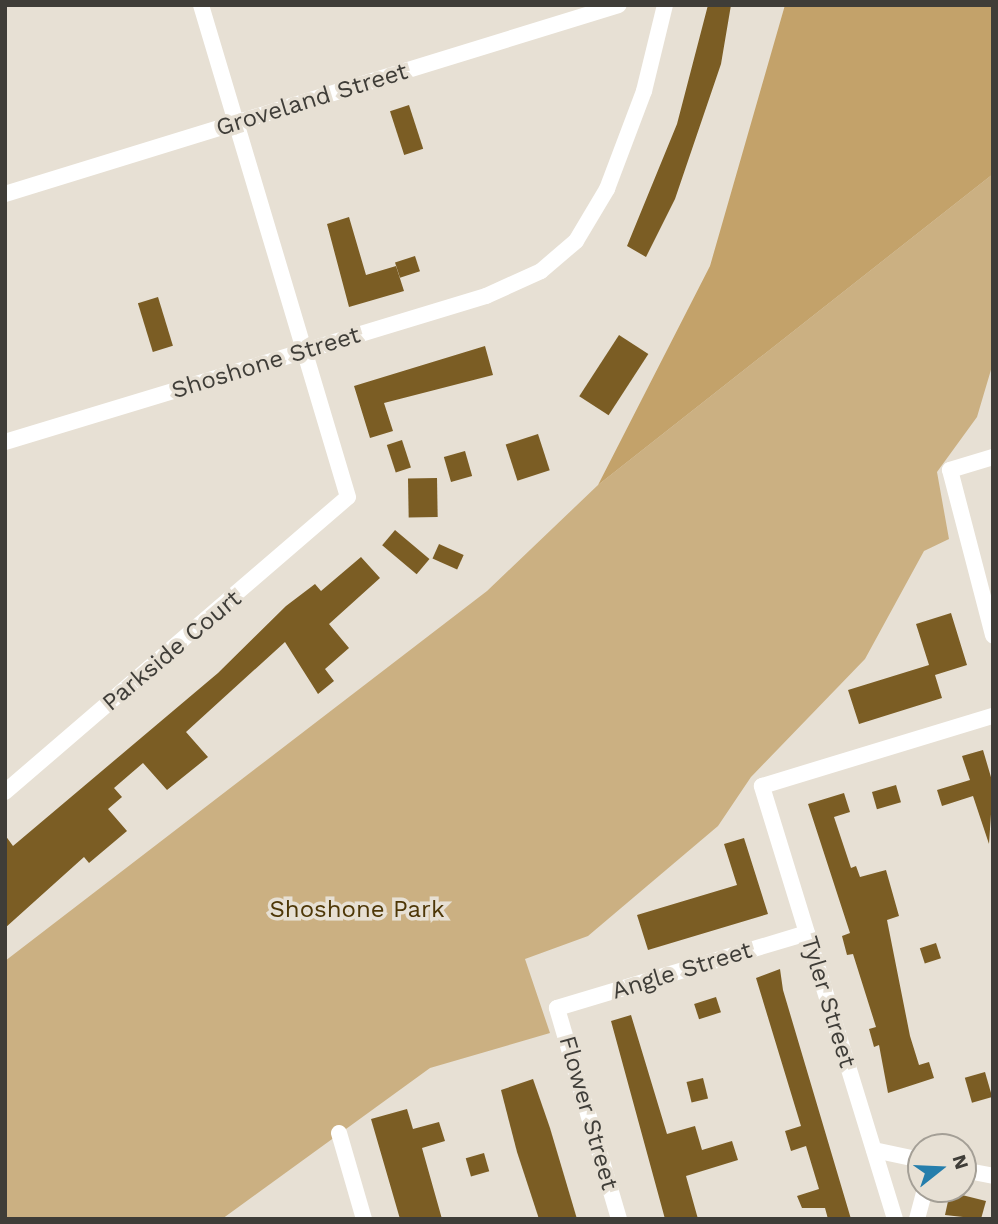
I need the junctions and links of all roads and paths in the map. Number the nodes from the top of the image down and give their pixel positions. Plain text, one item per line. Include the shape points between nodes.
1 (201, 5) edge
2 (619, 5) edge
3 (665, 5) edge
4 (237, 123) junction
5 (5, 194) edge
6 (307, 351) junction
7 (5, 442) edge
8 (993, 457) edge
9 (993, 635) edge
10 (993, 716) edge
11 (5, 792) edge
12 (807, 933) junction
13 (557, 1008) joint
14 (339, 1133) dead end
15 (874, 1150) junction
16 (907, 1157) edge
17 (364, 1219) edge
18 (619, 1219) edge
19 (895, 1219) edge

1 - 4 street
2 - 4 street, Groveland Street
3 - 6 street, Shoshone Street via 644,92 607,189 576,241 524,281
4 - 5 street, Groveland Street
4 - 6 street
6 - 7 street, Shoshone Street
6 - 11 street, Parkside Court via 348,488 338,510
8 - 9 street via 950,470
10 - 12 street, Tyler Street via 762,786
12 - 13 street, Angle Street
12 - 15 street, Tyler Street
13 - 18 street, Flower Street
14 - 17 street
15 - 16 street
15 - 19 street, Tyler Street

